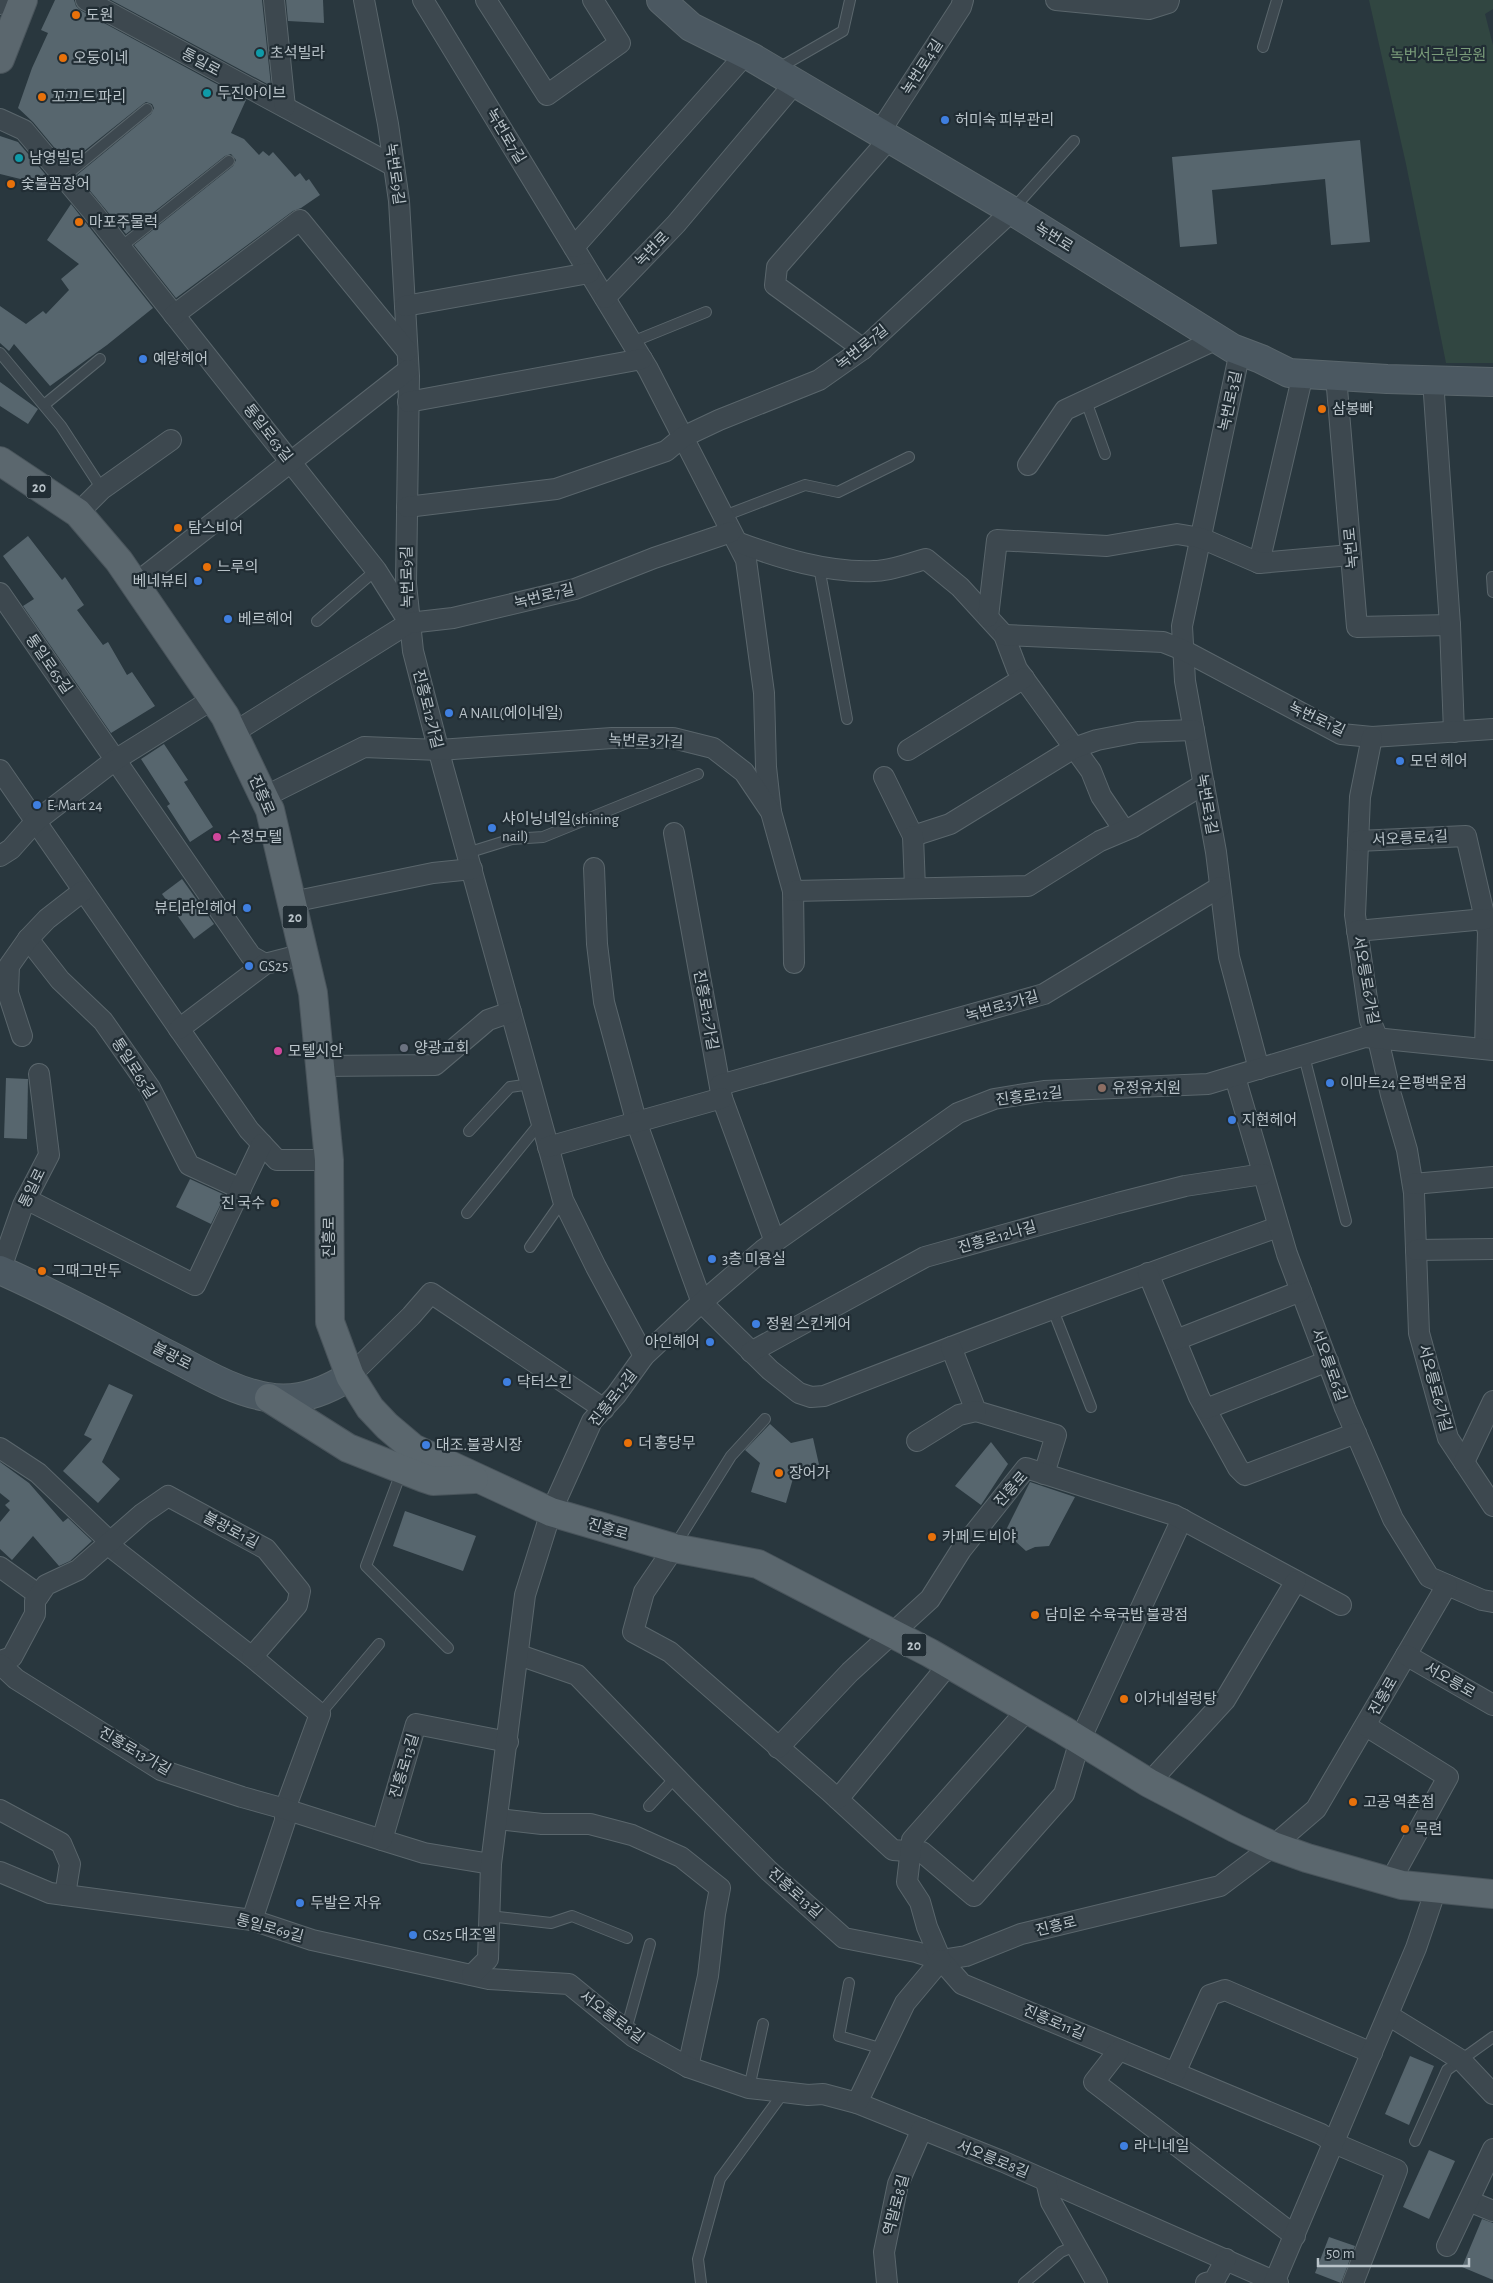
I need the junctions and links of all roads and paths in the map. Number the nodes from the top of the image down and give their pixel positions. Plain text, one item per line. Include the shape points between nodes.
1 (3, 0) edge
2 (24, 0) edge
3 (86, 0) edge
4 (274, 0) edge
5 (364, 0) edge
6 (423, 0) edge
7 (486, 0) edge
8 (593, 0) edge
9 (661, 0) edge
10 (850, 0) edge
11 (963, 0) edge
12 (1056, 0) edge
13 (1169, 0) edge
14 (1277, 0) edge
15 (0, 9) edge
16 (1263, 47) dead end
17 (746, 54) junction
18 (0, 59) edge
19 (784, 77) junction
20 (285, 107) junction
21 (147, 109) dead end
22 (0, 119) edge
23 (884, 136) junction
24 (1074, 141) dead end
25 (229, 161) dead end
26 (394, 166) junction
27 (64, 177) junction
28 (1012, 211) junction
29 (121, 247) junction
30 (574, 247) junction
31 (589, 272) junction
32 (605, 298) junction
33 (405, 306) junction
34 (706, 312) dead end
35 (174, 315) junction
36 (1229, 345) junction
37 (863, 349) junction
38 (637, 351) junction
39 (0, 353) edge
40 (100, 359) dead end
41 (408, 361) junction
42 (1303, 374) junction
43 (1336, 376) junction
44 (1433, 380) junction
45 (1493, 382) edge
46 (1086, 401) junction
47 (408, 402) junction
48 (44, 405) junction
49 (683, 437) junction
50 (171, 440) dead end
51 (1105, 454) dead end
52 (909, 457) dead end
53 (0, 461) edge
54 (292, 463) junction
55 (1028, 465) dead end
56 (0, 479) edge
57 (102, 489) junction
58 (407, 507) junction
59 (78, 513) junction
60 (730, 530) junction
61 (1201, 538) junction
62 (1351, 555) junction
63 (1259, 563) junction
64 (819, 567) junction
65 (376, 570) junction
66 (1492, 577) edge
67 (135, 584) junction
68 (1493, 592) edge
69 (0, 593) edge
70 (988, 618) junction
71 (317, 621) dead end
72 (409, 623) junction
73 (1450, 625) junction
74 (1004, 634) junction
75 (1183, 650) junction
76 (1024, 678) junction
77 (213, 699) junction
78 (847, 719) dead end
79 (1493, 729) edge
80 (1194, 730) junction
81 (1454, 732) junction
82 (233, 733) junction
83 (1372, 737) junction
84 (1074, 748) junction
85 (438, 750) junction
86 (908, 750) dead end
87 (116, 760) junction
88 (0, 770) edge
89 (698, 774) dead end
90 (884, 777) dead end
91 (1204, 784) junction
92 (264, 797) junction
93 (771, 812) junction
94 (36, 821) junction
95 (1124, 830) junction
96 (674, 833) dead end
97 (913, 836) junction
98 (1358, 840) junction
99 (0, 856) edge
100 (469, 861) junction
101 (594, 868) dead end
102 (1220, 887) junction
103 (915, 888) junction
104 (83, 890) junction
105 (793, 890) junction
106 (292, 902) junction
107 (1485, 919) junction
108 (1357, 931) junction
109 (28, 939) junction
110 (304, 954) junction
111 (794, 963) dead end
112 (265, 964) junction
113 (511, 1012) junction
114 (179, 1029) junction
115 (22, 1036) dead end
116 (1378, 1039) junction
117 (1489, 1050) edge
118 (1304, 1056) junction
119 (320, 1066) junction
120 (1259, 1069) junction
121 (39, 1074) dead end
122 (1235, 1076) junction
123 (531, 1084) junction
124 (721, 1092) junction
125 (541, 1122) junction
126 (637, 1124) junction
127 (469, 1131) dead end
128 (262, 1144) junction
129 (548, 1147) junction
130 (329, 1160) junction
131 (1263, 1174) junction
132 (1493, 1178) edge
133 (1412, 1184) junction
134 (241, 1188) junction
135 (26, 1200) junction
136 (563, 1200) junction
137 (466, 1213) dead end
138 (1346, 1221) dead end
139 (1278, 1227) junction
140 (775, 1242) junction
141 (530, 1248) dead end
142 (1493, 1248) edge
143 (1416, 1250) junction
144 (0, 1271) edge
145 (1148, 1273) junction
146 (1301, 1291) junction
147 (702, 1303) junction
148 (1053, 1310) junction
149 (1176, 1340) junction
150 (951, 1347) junction
151 (751, 1352) junction
152 (644, 1356) junction
153 (1328, 1361) junction
154 (350, 1376) junction
155 (269, 1398) junction
156 (1493, 1401) edge
157 (1091, 1407) dead end
158 (604, 1409) junction
159 (1206, 1409) junction
160 (976, 1411) junction
161 (765, 1419) dead end
162 (1356, 1433) junction
163 (917, 1441) dead end
164 (0, 1448) edge
165 (1464, 1462) junction
166 (402, 1470) junction
167 (1044, 1474) junction
168 (477, 1479) junction
169 (1493, 1506) edge
170 (551, 1512) junction
171 (1182, 1519) junction
172 (109, 1543) junction
173 (674, 1548) junction
174 (0, 1567) edge
175 (1296, 1581) junction
176 (1447, 1585) junction
177 (39, 1595) junction
178 (1493, 1602) edge
179 (1341, 1605) dead end
180 (892, 1634) junction
181 (378, 1644) dead end
182 (448, 1648) dead end
183 (519, 1655) junction
184 (1406, 1655) junction
185 (252, 1657) junction
186 (0, 1663) edge
187 (949, 1664) junction
188 (1493, 1705) edge
189 (1028, 1709) junction
190 (320, 1714) junction
191 (1366, 1726) junction
192 (1080, 1740) junction
193 (508, 1742) junction
194 (778, 1748) junction
195 (675, 1778) junction
196 (1150, 1783) junction
197 (838, 1799) junction
198 (648, 1806) dead end
199 (284, 1808) junction
200 (0, 1810) edge
201 (498, 1819) junction
202 (382, 1840) junction
203 (1273, 1846) junction
204 (910, 1852) junction
205 (491, 1864) junction
206 (0, 1872) edge
207 (1390, 1882) junction
208 (1436, 1889) junction
209 (1493, 1894) edge
210 (65, 1895) junction
211 (489, 1916) junction
212 (252, 1920) junction
213 (627, 1938) dead end
214 (650, 1944) dead end
215 (941, 1960) junction
216 (472, 1975) junction
217 (849, 1983) dead end
218 (1388, 2015) junction
219 (763, 2024) dead end
220 (626, 2030) junction
221 (1493, 2037) edge
222 (883, 2049) junction
223 (1119, 2050) junction
224 (1372, 2053) junction
225 (1461, 2060) junction
226 (688, 2067) junction
227 (1175, 2073) junction
228 (749, 2088) junction
229 (784, 2092) junction
230 (1493, 2094) edge
231 (857, 2103) junction
232 (922, 2129) junction
233 (1415, 2140) dead end
234 (1334, 2143) junction
235 (1493, 2149) edge
236 (1046, 2181) junction
237 (1469, 2201) junction
238 (1493, 2211) edge
239 (1295, 2236) junction
240 (1075, 2246) junction
241 (1447, 2246) dead end
242 (1226, 2259) junction
243 (701, 2283) edge
244 (887, 2283) edge
245 (1024, 2283) edge
246 (1097, 2283) edge
247 (1206, 2283) edge
248 (1276, 2283) edge
249 (1353, 2283) edge

1 - 15 lane
2 - 18 main road
3 - 20 street, 통일로
4 - 20 street
5 - 26 street, 녹번로9길
6 - 30 street, 녹번로7길
7 - 8 street via 547,95 620,43
9 - 17 street, 녹번로 via 691,27
10 - 19 lane via 843,31
11 - 23 street, 녹번로4길
12 - 13 street via 1149,9
14 - 16 lane
17 - 19 street, 녹번로
17 - 30 street
19 - 23 street, 녹번로
19 - 32 street, 녹번로 via 676,224
20 - 26 street, 통일로
21 - 27 lane
22 - 27 street, 통일로63길 via 24,130
23 - 28 street, 녹번로
23 - 37 street via 777,267 775,285
24 - 28 lane
25 - 29 lane
26 - 33 street, 녹번로9길
27 - 29 street, 통일로63길
28 - 36 street, 녹번로
28 - 37 street, 녹번로7길
29 - 35 street, 통일로63길
30 - 31 street, 녹번로7길
31 - 32 street, 녹번로7길
31 - 33 street
32 - 38 street, 녹번로7길
33 - 41 street, 녹번로9길
34 - 38 lane
35 - 41 street via 300,220
35 - 54 street, 통일로63길
36 - 42 street, 녹번로 via 1289,373
36 - 46 street
36 - 61 street, 녹번로3길
37 - 49 street, 녹번로7길 via 819,380
38 - 47 street
38 - 49 street, 녹번로7길
39 - 48 lane
40 - 48 lane
41 - 47 street, 녹번로9길
41 - 54 street
42 - 43 street, 녹번로
42 - 63 street
43 - 44 street, 녹번로
43 - 62 street, 녹번로
44 - 45 street, 녹번로
44 - 73 street
46 - 51 lane
46 - 55 street via 1065,410
47 - 58 street, 녹번로9길
48 - 57 lane
49 - 58 street, 녹번로7길 via 666,451 556,489
49 - 60 street, 녹번로7길
50 - 57 street
52 - 60 lane, 녹번로7길 via 838,492 805,485
53 - 59 main road, 진흥로 / 20
54 - 65 street, 통일로63길
54 - 67 street
56 - 59 main road, 20 via 48,509
57 - 59 street
58 - 72 street, 녹번로9길
59 - 67 main road, 진흥로 / 20
60 - 64 street via 769,554
60 - 72 street, 녹번로7길 via 575,589 453,618
60 - 93 street, 녹번로7길 via 746,560 764,693
61 - 63 street
61 - 70 street via 1177,534 1107,546 997,540
61 - 75 street, 녹번로3길 via 1182,626
62 - 63 street
62 - 73 street, 녹번로 via 1357,626
64 - 70 street via 876,572 926,559
64 - 78 lane
65 - 71 lane
65 - 72 street, 통일로63길
66 - 68 lane
67 - 77 main road, 진흥로 / 20
69 - 87 street, 통일로65길
70 - 74 street
72 - 82 street
72 - 85 street, 진흥로12가길
73 - 81 street
74 - 75 street via 1163,642
74 - 76 street via 1017,669
75 - 80 street, 녹번로3길
75 - 83 street, 녹번로1길 via 1341,734
76 - 84 street
76 - 86 street
77 - 82 main road, 진흥로 / 20
77 - 87 street
79 - 81 street, 녹번로1길
80 - 84 street via 1138,732
80 - 91 street, 녹번로3길
81 - 83 street, 녹번로1길
82 - 92 main road, 진흥로 / 20
83 - 98 street, 서오릉로6가길 via 1360,796
84 - 95 street via 1090,770 1100,796
84 - 97 street via 950,824
85 - 92 street, 녹번로3가길 via 364,747
85 - 93 street, 녹번로3가길 via 612,738 673,738 713,748 744,772
85 - 100 street, 진흥로12가길
87 - 94 street
87 - 112 street, 통일로65길 via 252,956
88 - 94 street
89 - 100 lane via 543,836 512,839
90 - 97 street
91 - 95 street
91 - 102 street, 녹번로3길
92 - 106 main road, 진흥로 / 20
93 - 105 street, 녹번로3가길
94 - 99 street via 11,849
94 - 104 street
95 - 103 street via 1100,841 1028,886
96 - 124 street, 진흥로12가길
97 - 103 street
98 - 107 street, 서오릉로4길 via 1466,836
98 - 108 street, 서오릉로6가길 via 1354,915
100 - 106 street via 433,873
100 - 113 street, 진흥로12가길
101 - 126 street via 596,944 604,1002
102 - 120 street, 녹번로3길 via 1229,957
102 - 124 street, 녹번로3가길 via 1044,994 818,1057
103 - 105 street
104 - 109 street
104 - 114 street
105 - 111 street, 녹번로3가길
106 - 110 main road, 진흥로 / 20
107 - 108 street
107 - 117 street, 서오릉로4길 via 1488,932
108 - 116 street, 서오릉로6가길 via 1370,1020
109 - 115 street via 9,966 8,993
109 - 134 street, 통일로65길 via 60,980 103,1021 150,1088 189,1165
110 - 112 street
110 - 119 main road, 진흥로 / 20 via 313,993
112 - 114 street
113 - 119 street via 488,1020 434,1065
113 - 123 street, 진흥로12가길
114 - 128 street
116 - 117 street, 서오릉로4길
116 - 118 street, 서오릉로4길 via 1365,1037
116 - 133 street, 서오릉로6가길 via 1407,1150
118 - 120 street, 서오릉로4길
118 - 138 lane
119 - 130 main road, 진흥로 / 20
120 - 122 street, 서오릉로4길
121 - 135 street, 통일로 via 49,1155
122 - 131 street, 서오릉로6길
122 - 140 street, 진흥로12길 via 1208,1084 1044,1092 994,1099 958,1113
123 - 125 street, 진흥로12가길
123 - 127 lane via 510,1087
124 - 126 street
124 - 140 street
125 - 129 street, 진흥로12가길
125 - 137 lane
126 - 129 street
126 - 147 street
128 - 130 street via 277,1160
128 - 134 street
129 - 136 street, 진흥로12가길
130 - 154 main road, 진흥로 / 20 via 330,1322
131 - 139 street, 서오릉로6길
131 - 151 street, 진흥로12나길 via 1166,1191 925,1258
132 - 133 street
133 - 143 street, 서오릉로6가길
134 - 135 street via 195,1285
135 - 144 street, 통일로
136 - 141 lane
136 - 152 street, 진흥로12가길
139 - 145 street
139 - 146 street, 서오릉로6길
140 - 147 street, 진흥로12길
142 - 143 street
143 - 165 street, 서오릉로6가길 via 1419,1333 1448,1438
144 - 155 street, 불광로 via 70,1303 233,1388
145 - 148 street
145 - 149 street
146 - 149 street
146 - 153 street, 서오릉로6길
147 - 151 street
147 - 152 street, 진흥로12길
148 - 150 street
148 - 157 lane
149 - 159 street
150 - 151 street via 824,1396 811,1397 799,1393
150 - 160 street
152 - 158 street, 진흥로12길
153 - 159 street
153 - 162 street, 서오릉로6길
154 - 155 street, 불광로 via 330,1389 308,1397
154 - 158 street via 431,1293
154 - 168 main road, 진흥로 / 20 via 370,1408 413,1448
155 - 166 main road via 348,1448
156 - 165 street, 서오릉로6가길
158 - 170 street, 진흥로12길 via 592,1421
159 - 162 street via 1245,1475
160 - 163 street via 959,1415
160 - 167 street via 1056,1435
161 - 173 lane via 731,1456
162 - 176 street, 서오릉로6길 via 1393,1519 1429,1577
164 - 172 street via 38,1473
165 - 169 street, 서오릉로6가길
166 - 168 main road via 433,1481
166 - 182 lane via 366,1566
167 - 171 street, 진흥로
167 - 180 street, 진흥로 via 1026,1468 961,1550 930,1599
168 - 170 main road, 진흥로 / 20
170 - 173 main road, 진흥로 / 20
170 - 183 street via 526,1595
171 - 175 street, 진흥로
171 - 192 street
172 - 177 street, 불광로1길 via 78,1570 46,1585
172 - 185 street
172 - 185 street, 불광로1길 via 168,1496 266,1549 300,1591 297,1605
173 - 180 main road, 진흥로 / 20 via 758,1564
173 - 194 street via 644,1592 633,1632 670,1652
174 - 177 street
175 - 179 street, 진흥로
175 - 196 street via 1225,1700
176 - 178 street, 서오릉로6길
176 - 184 street, 진흥로
177 - 186 street via 35,1601 35,1614 12,1657
180 - 187 main road, 진흥로 / 20
180 - 194 street via 850,1672
181 - 190 lane
183 - 193 street
183 - 195 street, 진흥로13길 via 577,1675
184 - 188 street, 서오릉로
184 - 191 street, 진흥로
185 - 190 street
186 - 199 street, 진흥로13가길 via 16,1679 161,1770 242,1798
187 - 189 main road, 진흥로 / 20
187 - 197 street
189 - 192 main road, 진흥로 / 20
189 - 204 street via 912,1840
190 - 199 street
191 - 203 street, 진흥로 via 1316,1809
191 - 207 street via 1448,1777
192 - 196 main road, 진흥로 / 20
192 - 204 street via 1064,1794 974,1896 922,1852
193 - 201 street
193 - 202 street, 진흥로13길 via 416,1724
194 - 197 street
195 - 198 lane
195 - 215 street, 진흥로13길 via 769,1871 844,1938
196 - 203 main road, 진흥로 / 20
197 - 204 street via 893,1850
199 - 202 street, 진흥로13가길
199 - 212 street via 285,1821
200 - 210 street via 61,1843 70,1864
201 - 205 street
201 - 226 street via 542,1824 590,1824 632,1835 681,1857 720,1888 708,1976
202 - 205 street, 진흥로13가길 via 424,1853
203 - 207 main road, 진흥로 / 20
203 - 215 street, 진흥로 via 1220,1886 1021,1934 966,1956
204 - 215 street via 907,1882 920,1902
205 - 211 street
206 - 210 street, 통일로69길 via 50,1893
207 - 208 main road, 진흥로 / 20
208 - 209 main road, 진흥로 / 20
208 - 218 street
210 - 212 street, 통일로69길
211 - 213 lane via 551,1923 572,1916
211 - 216 street via 488,1959
212 - 216 street, 통일로69길 via 312,1940
214 - 220 lane
215 - 222 street via 905,2003
215 - 223 street, 진흥로11길 via 962,1984
216 - 220 street, 서오릉로8길 via 569,1984
217 - 222 lane via 839,2036
218 - 224 street
218 - 225 street
219 - 228 lane
220 - 226 street, 서오릉로8길
221 - 225 lane
222 - 231 street
223 - 227 street, 진흥로11길
223 - 239 street via 1094,2082
224 - 227 street via 1225,1990 1210,1995
224 - 234 street
225 - 230 street
225 - 233 lane via 1447,2070
226 - 228 street, 서오릉로8길
227 - 234 street, 진흥로11길 via 1321,2134
228 - 229 street, 서오릉로8길
229 - 231 street, 서오릉로8길 via 823,2094
229 - 243 lane via 720,2179 698,2259
231 - 232 street, 서오릉로8길
232 - 236 street, 서오릉로8길
232 - 244 street, 역말로8길 via 898,2184 884,2252
234 - 239 street
234 - 249 street via 1397,2170
235 - 237 street
236 - 240 street, 서오릉로8길 via 1051,2202
236 - 242 street, 서오릉로8길
237 - 238 street
237 - 241 street
239 - 248 street
240 - 245 lane via 1061,2252
240 - 246 street, 서오릉로8길
242 - 247 street via 1214,2281
242 - 248 street, 서오릉로8길

